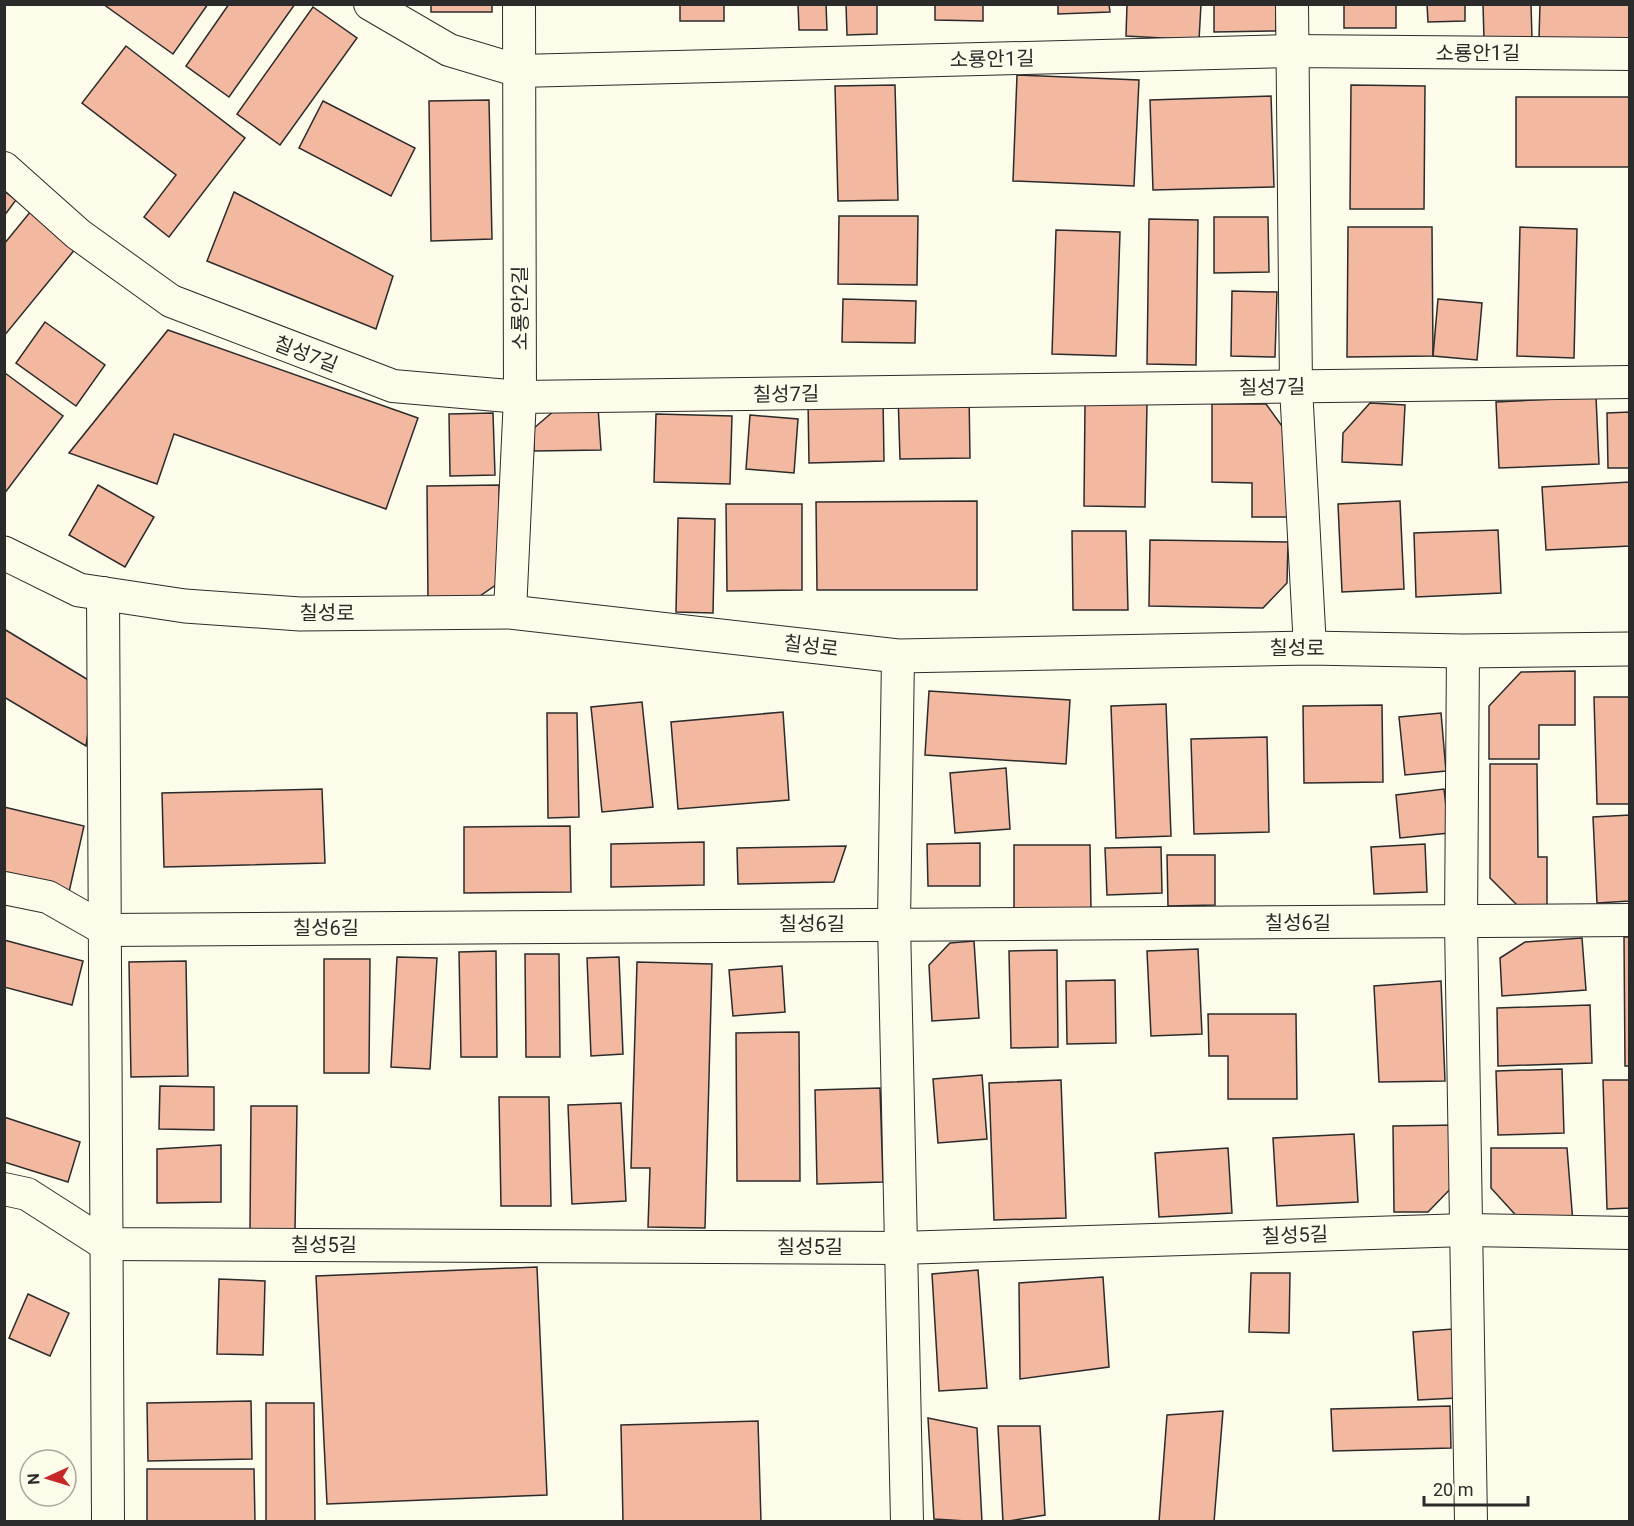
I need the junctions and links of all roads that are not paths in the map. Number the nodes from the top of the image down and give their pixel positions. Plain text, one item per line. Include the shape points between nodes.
1 (370, 4) edge
2 (519, 4) edge
3 (1292, 4) edge
4 (1292, 51) junction
5 (1629, 54) edge
6 (519, 71) junction
7 (4, 168) edge
8 (1629, 382) edge
9 (1296, 387) junction
10 (520, 397) junction
11 (4, 554) edge
12 (103, 593) junction
13 (510, 612) junction
14 (1310, 648) junction
15 (1629, 649) edge
16 (1463, 651) junction
17 (898, 656) junction
18 (4, 888) edge
19 (1629, 920) edge
20 (1461, 922) junction
21 (894, 923) junction
22 (106, 930) junction
23 (4, 1189) edge
24 (1467, 1230) junction
25 (1629, 1233) edge
26 (105, 1244) junction
27 (899, 1248) junction
28 (108, 1521) edge
29 (907, 1521) edge
30 (1471, 1521) edge

1 - 6 street, 소룡안1길 via 449,50
2 - 6 street, 소룡안2길
3 - 4 street
4 - 5 street, 소룡안1길
4 - 6 street, 소룡안1길
4 - 9 street
6 - 10 street, 소룡안2길
7 - 10 street, 칠성7길 via 78,234 171,301 393,386
8 - 9 street, 칠성7길
9 - 10 street, 칠성7길
9 - 14 street
10 - 13 street, 소룡안2길
11 - 12 street, 칠성로 via 79,590
12 - 13 street, 칠성로 via 185,606 300,614
12 - 22 street
13 - 17 street, 칠성로
14 - 16 street, 칠성로
14 - 17 street, 칠성로
15 - 16 street, 칠성로
16 - 20 street
17 - 21 street
18 - 22 street via 48,897
19 - 20 street, 칠성6길
20 - 21 street, 칠성6길
20 - 24 street
21 - 22 street, 칠성6길
21 - 27 street
22 - 26 street
23 - 26 street via 27,1194
24 - 25 street, 칠성5길
24 - 27 street, 칠성5길
24 - 30 street
26 - 27 street, 칠성5길
26 - 28 street
27 - 29 street

